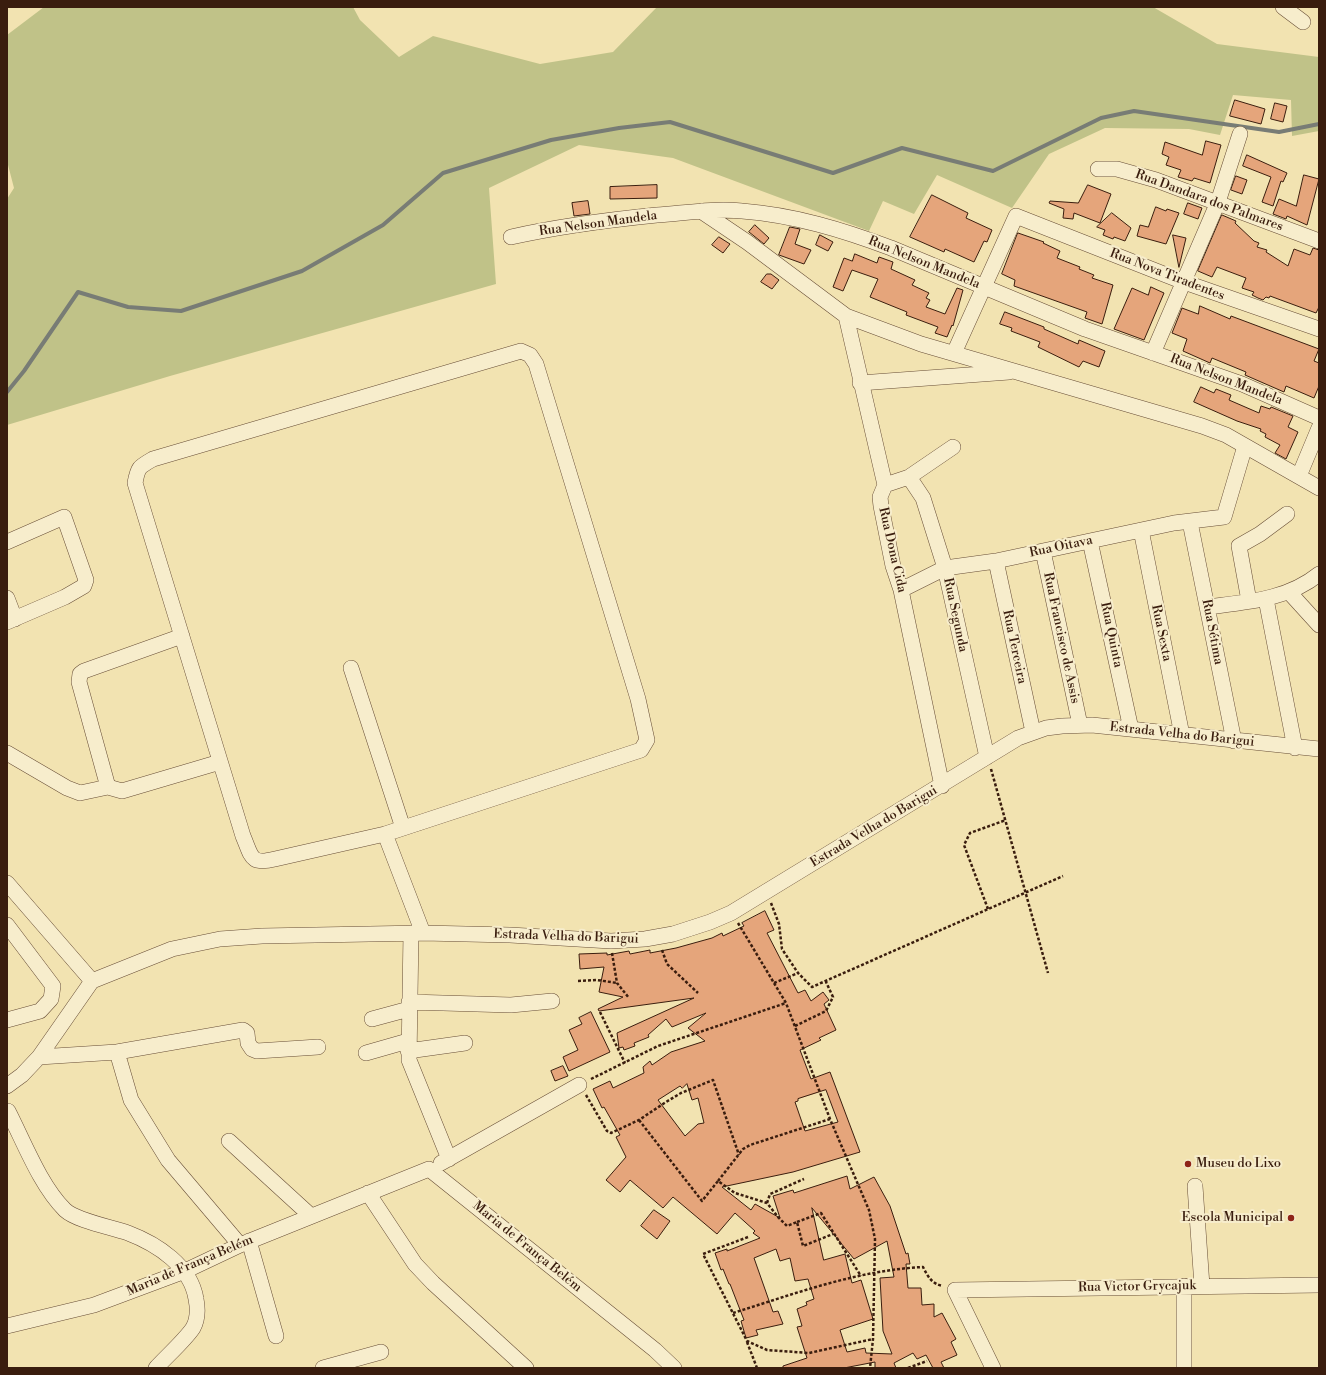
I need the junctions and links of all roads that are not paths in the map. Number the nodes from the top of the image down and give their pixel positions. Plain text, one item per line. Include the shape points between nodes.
1 (1283, 7) edge
2 (1303, 22) dead end
3 (1240, 134) dead end
4 (1098, 169) dead end
5 (1218, 202) junction
6 (701, 211) junction
7 (510, 237) dead end
8 (1319, 241) edge
9 (1184, 282) junction
10 (983, 287) junction
11 (846, 316) junction
12 (1319, 329) edge
13 (954, 353) junction
14 (1153, 353) junction
15 (1020, 371) junction
16 (860, 383) junction
17 (1319, 418) edge
18 (1319, 428) edge
19 (1245, 446) junction
20 (953, 447) dead end
21 (1299, 476) junction
22 (909, 477) junction
23 (884, 485) junction
24 (1319, 488) edge
25 (1287, 514) dead end
26 (1190, 522) junction
27 (1140, 530) junction
28 (1090, 541) junction
29 (7, 542) edge
30 (1043, 551) junction
31 (996, 561) junction
32 (945, 568) junction
33 (1319, 574) edge
34 (901, 590) junction
35 (1288, 592) junction
36 (7, 598) edge
37 (1266, 599) junction
38 (1249, 601) junction
39 (1207, 607) junction
40 (11, 620) edge
41 (1319, 625) edge
42 (182, 636) junction
43 (351, 668) dead end
44 (1080, 725) junction
45 (1131, 729) junction
46 (1033, 732) junction
47 (1182, 735) junction
48 (1234, 741) junction
49 (1295, 748) junction
50 (1319, 749) edge
51 (7, 753) edge
52 (987, 757) junction
53 (220, 762) junction
54 (942, 786) junction
55 (108, 788) junction
56 (403, 828) junction
57 (385, 834) junction
58 (7, 883) edge
59 (7, 925) edge
60 (417, 933) junction
61 (92, 981) junction
62 (552, 1002) dead end
63 (409, 1006) junction
64 (372, 1019) dead end
65 (7, 1020) edge
66 (465, 1043) dead end
67 (408, 1046) junction
68 (318, 1047) dead end
69 (116, 1052) junction
70 (366, 1053) dead end
71 (39, 1057) junction
72 (9, 1085) edge
73 (580, 1085) road end
74 (8, 1113) edge
75 (229, 1141) dead end
76 (449, 1159) junction
77 (429, 1170) junction
78 (1195, 1186) dead end
79 (368, 1193) junction
80 (311, 1216) junction
81 (244, 1243) junction
82 (185, 1271) junction
83 (1319, 1285) edge
84 (1184, 1286) junction
85 (1202, 1286) junction
86 (7, 1326) edge
87 (276, 1336) dead end
88 (381, 1352) dead end
89 (156, 1368) edge
90 (323, 1368) edge
91 (526, 1368) edge
92 (674, 1368) edge
93 (993, 1368) edge
94 (1184, 1368) edge

1 - 2 street
3 - 5 street
4 - 5 street, Rua Dandara dos Palmares via 1117,169 1134,173
5 - 8 street, Rua Dandara dos Palmares
5 - 9 street
6 - 7 street, Rua Nelson Mandela via 581,223
6 - 10 street, Rua Nelson Mandela via 762,213 826,226 891,248
6 - 11 street
9 - 10 street, Rua Nova Tiradentes via 1016,216
9 - 12 street, Rua Nova Tiradentes
9 - 14 street
10 - 13 street
10 - 14 street, Rua Nelson Mandela via 1085,329
11 - 13 street via 884,332
11 - 16 street, Rua Dona Cida
13 - 15 street
14 - 17 street, Rua Nelson Mandela via 1242,384
15 - 16 street
15 - 19 street via 1172,416 1226,436
16 - 23 street, Rua Dona Cida
18 - 21 street
19 - 21 street
19 - 26 street, Rua Oitava via 1224,516
20 - 22 street
21 - 24 street
22 - 23 street
22 - 32 street, Rua Segunda via 924,498
23 - 34 street, Rua Dona Cida via 881,490 881,506 893,566
25 - 38 street via 1239,546
26 - 27 street, Rua Oitava
26 - 39 street, Rua Sétima
27 - 28 street, Rua Oitava
27 - 47 street, Rua Sexta
28 - 30 street, Rua Oitava
28 - 45 street, Rua Quinta
29 - 40 street via 64,517 86,580 84,586 65,597
30 - 31 street, Rua Oitava
30 - 44 street, Rua Francisco de Assis
31 - 32 street, Rua Oitava
31 - 46 street, Rua Terceira
32 - 34 street, Rua Oitava
32 - 52 street, Rua Segunda
33 - 35 street
34 - 54 street, Rua Dona Cida
35 - 37 street
35 - 41 street
36 - 40 street
37 - 38 street
37 - 49 street
38 - 39 street
39 - 48 street, Rua Sétima
42 - 53 street
42 - 55 street via 80,674 79,682
42 - 56 street via 135,483 140,466 521,351 530,355 536,364 590,539 638,699 647,740 641,750
43 - 56 street
44 - 45 street, Estrada Velha do Barigui
44 - 46 street, Estrada Velha do Barigui via 1046,728
45 - 47 street, Estrada Velha do Barigui
46 - 52 street, Estrada Velha do Barigui
47 - 48 street, Estrada Velha do Barigui
48 - 49 street, Estrada Velha do Barigui
49 - 50 street, Estrada Velha do Barigui
51 - 55 street via 80,793
52 - 54 street, Estrada Velha do Barigui
53 - 55 street via 122,791
53 - 57 street via 243,836 256,861 261,862
54 - 60 street, Estrada Velha do Barigui via 731,913 691,929 657,937 611,940
56 - 57 street
57 - 60 street
58 - 61 street
59 - 65 street via 52,986 52,999 40,1011
60 - 61 street, Estrada Velha do Barigui via 220,939 172,949
60 - 63 street
61 - 71 street
62 - 63 street
63 - 64 street
63 - 67 street
66 - 67 street
67 - 70 street
67 - 76 street via 412,1070
68 - 69 street via 252,1049 248,1043 247,1033 243,1030
69 - 71 street
69 - 81 street via 131,1100 168,1160
71 - 72 street
72 - 74 street
73 - 76 street
74 - 82 street via 47,1187 66,1211 90,1222 128,1233 157,1247
75 - 80 street
76 - 77 street
77 - 79 street, Maria de França Belém
77 - 92 street, Maria de França Belém via 655,1350
78 - 85 street
79 - 80 street, Maria de França Belém
79 - 91 street via 415,1264
80 - 81 street, Maria de França Belém
81 - 82 street, Maria de França Belém
81 - 87 street
82 - 86 street, Maria de França Belém via 94,1305
82 - 89 street via 194,1287 199,1311 193,1328
83 - 85 street, Rua Victor Grycajuk
84 - 85 street, Rua Victor Grycajuk
84 - 93 street, Rua Victor Grycajuk via 955,1290
84 - 94 street
88 - 90 street

